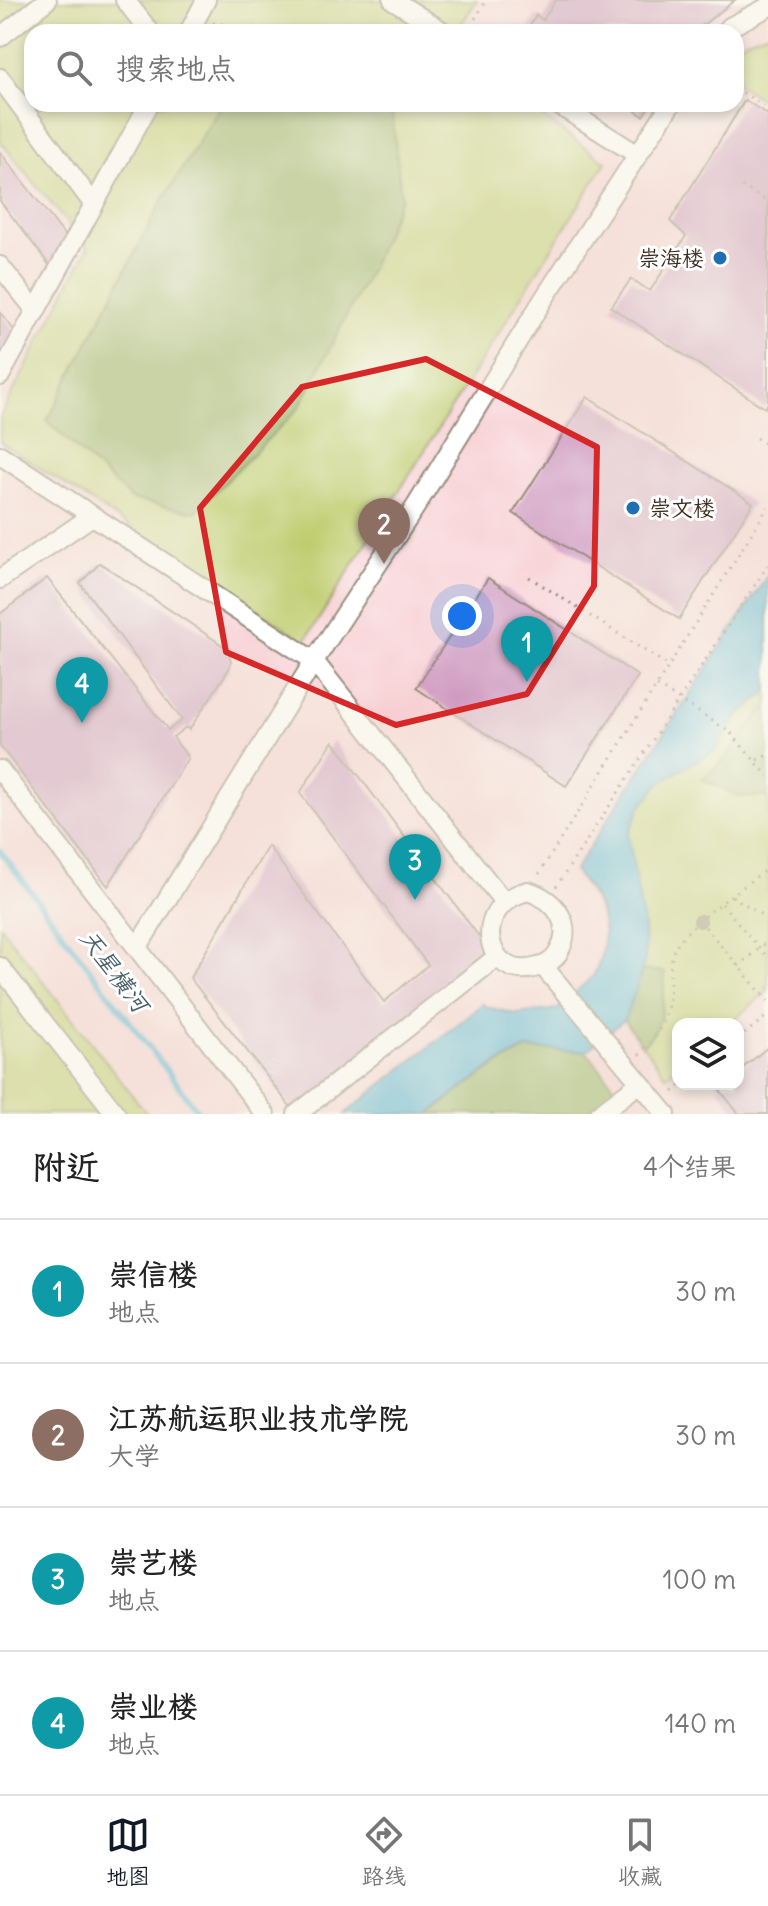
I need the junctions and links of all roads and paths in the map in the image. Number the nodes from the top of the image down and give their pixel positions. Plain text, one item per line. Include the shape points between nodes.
1 (47, 0) edge
2 (125, 0) edge
3 (206, 0) edge
4 (393, 0) edge
5 (487, 0) edge
6 (764, 6) edge
7 (144, 24) edge
8 (194, 24) edge
9 (431, 24) edge
10 (471, 24) edge
11 (735, 24) edge
12 (0, 37) edge
13 (0, 78) edge
14 (744, 93) edge
15 (768, 109) edge
16 (24, 110) edge
17 (25, 112) edge
18 (145, 112) edge
19 (570, 112) edge
20 (666, 112) edge
21 (638, 155) junction
22 (742, 186) dead end
23 (768, 202) edge
24 (94, 205) junction
25 (0, 266) edge
26 (36, 311) junction
27 (0, 376) edge
28 (756, 438) dead end
29 (768, 446) edge
30 (0, 455) edge
31 (768, 507) edge
32 (92, 516) junction
33 (768, 565) edge
34 (529, 577) dead end
35 (0, 579) edge
36 (314, 661) junction
37 (669, 666) junction
38 (657, 686) junction
39 (679, 701) junction
40 (768, 755) edge
41 (755, 760) junction
42 (0, 770) edge
43 (768, 776) edge
44 (768, 868) edge
45 (556, 887) dead end
46 (528, 891) junction
47 (732, 896) junction
48 (504, 902) junction
49 (722, 904) junction
50 (768, 919) edge
51 (700, 921) junction
52 (768, 941) edge
53 (137, 948) junction
54 (759, 948) junction
55 (497, 957) junction
56 (768, 958) edge
57 (543, 966) junction
58 (738, 966) junction
59 (0, 967) edge
60 (768, 988) edge
61 (762, 994) junction
62 (768, 1001) edge
63 (768, 1015) edge
64 (744, 1034) edge
65 (637, 1057) dead end
66 (640, 1083) junction
67 (116, 1114) edge
68 (265, 1114) edge
69 (297, 1114) edge
70 (599, 1114) edge
71 (666, 1114) edge

1 - 12 street
2 - 7 street
3 - 8 street
4 - 9 street
5 - 10 path
6 - 11 street
13 - 16 street
14 - 15 path
17 - 24 street
18 - 24 street
19 - 21 street
20 - 21 street
21 - 36 street
22 - 23 path
24 - 26 street
25 - 26 street
26 - 27 street
28 - 29 path
30 - 32 street
31 - 37 path
32 - 35 street
32 - 36 street
33 - 39 path
34 - 37 path
36 - 48 street
36 - 53 street
37 - 38 path
38 - 39 path
38 - 46 path
39 - 41 path via 729,731
39 - 45 path
40 - 41 path
41 - 43 path
42 - 53 street
44 - 47 path
46 - 48 street
46 - 57 street via 554,906 565,928 559,951
47 - 49 path
47 - 50 path
48 - 55 street via 489,937
49 - 51 path
49 - 54 path
51 - 58 path
51 - 65 path via 675,948 668,1009 660,1030
52 - 54 path
53 - 68 street
54 - 56 path
54 - 58 path
55 - 57 street via 520,969
55 - 69 street
57 - 66 street
58 - 61 path
59 - 67 street
60 - 61 path
61 - 62 path
63 - 64 path
66 - 70 street
66 - 71 street

